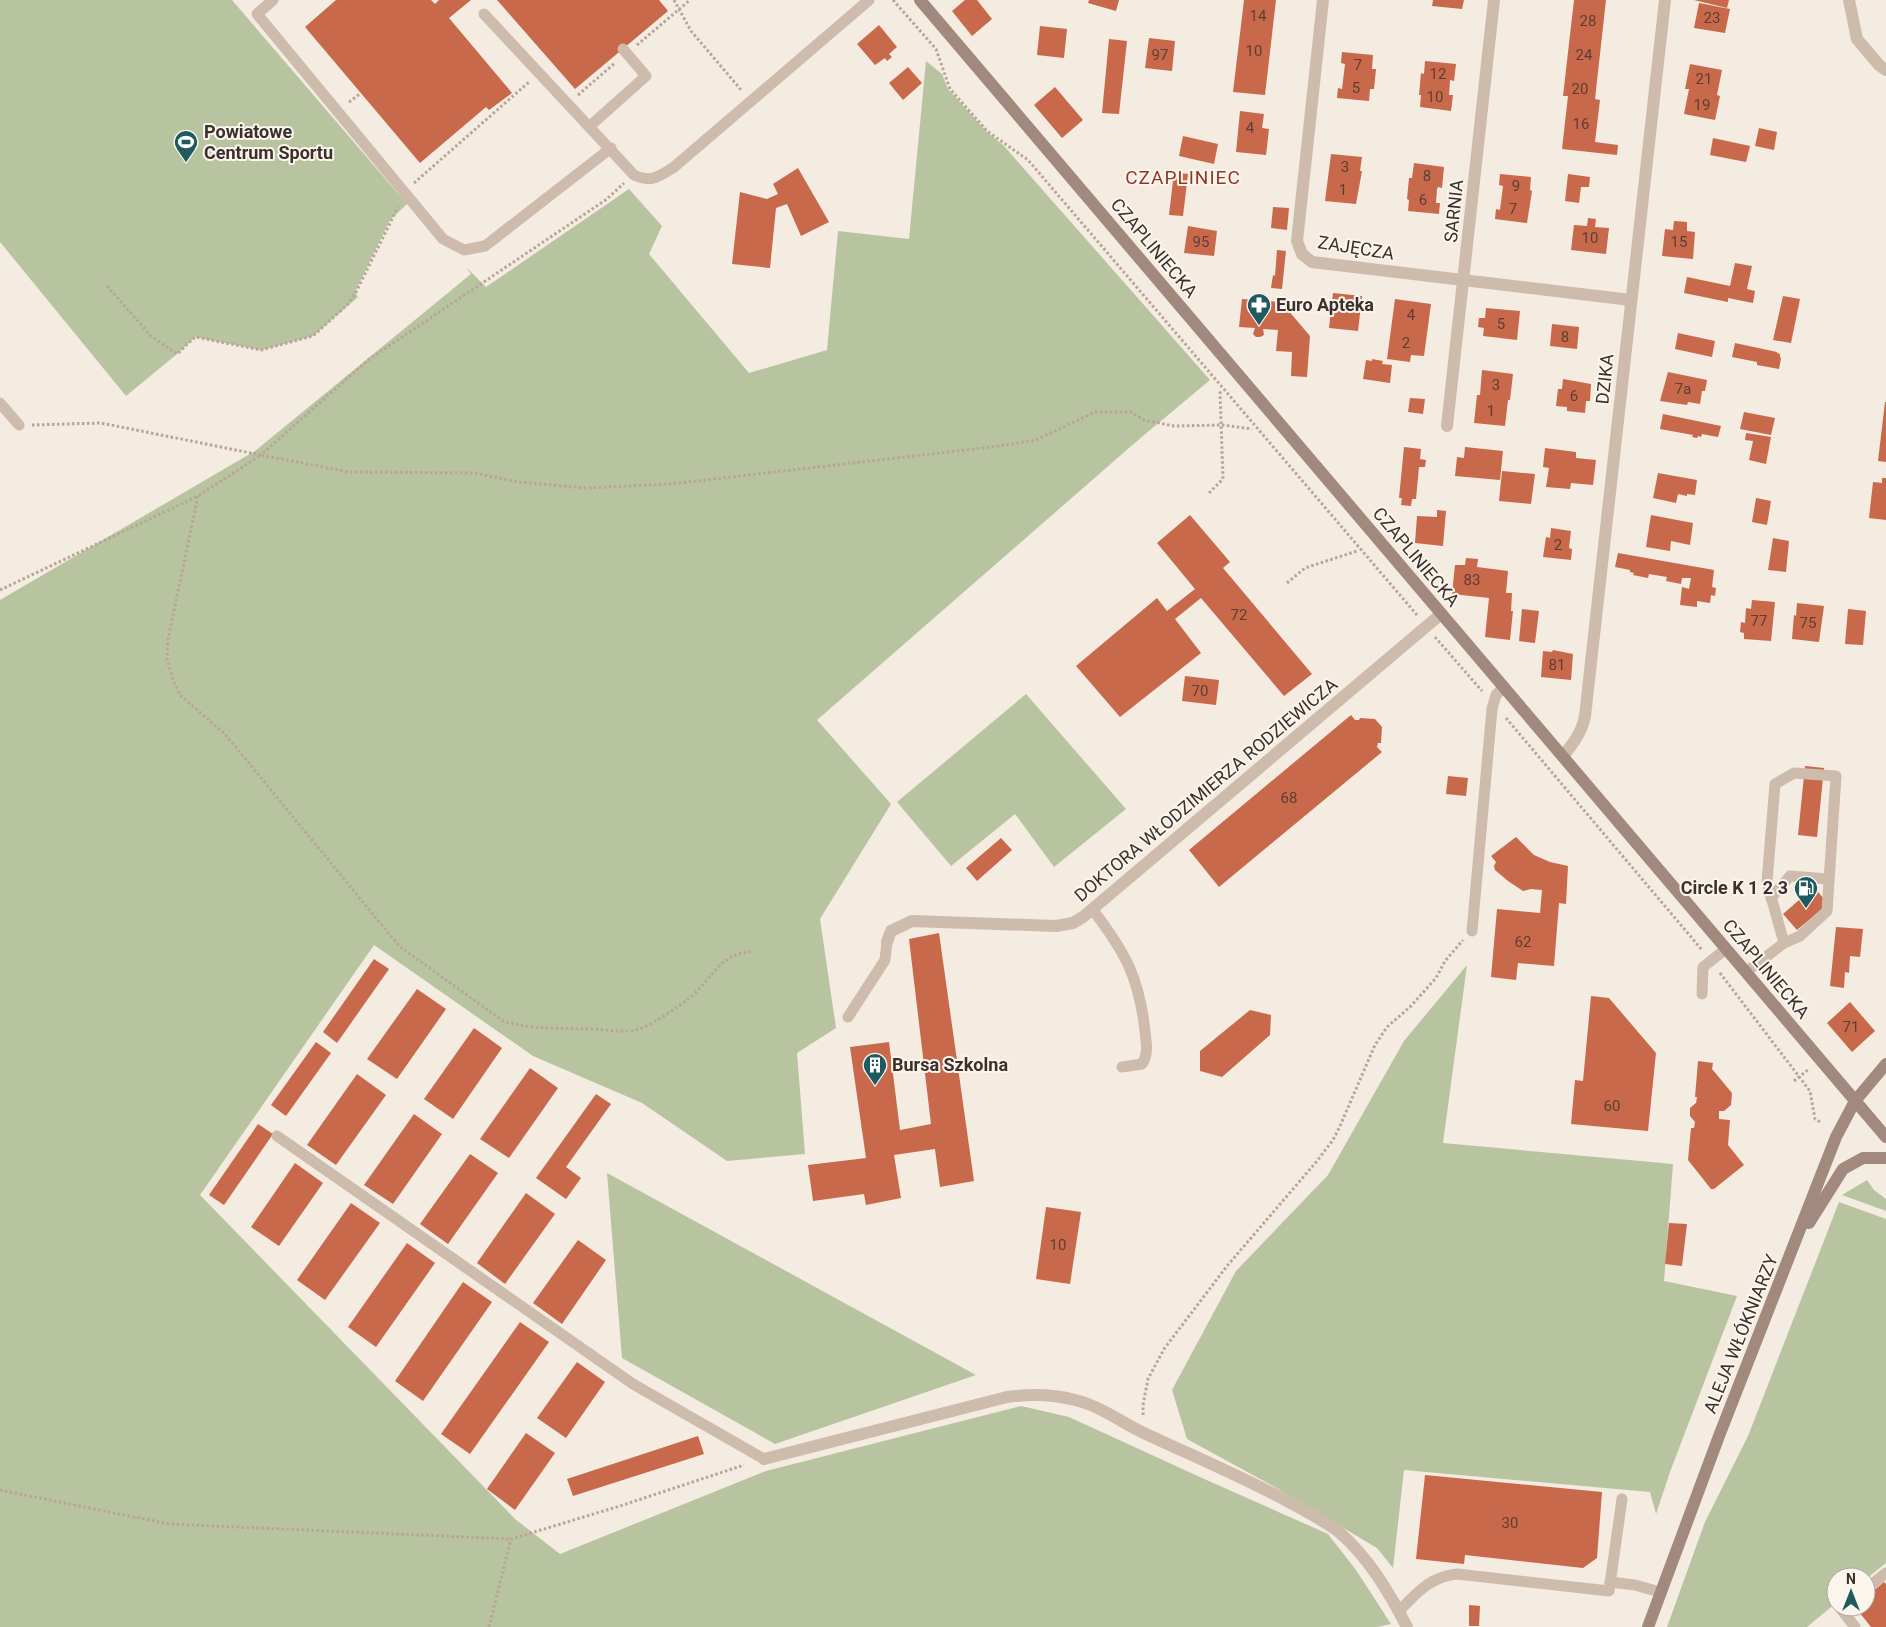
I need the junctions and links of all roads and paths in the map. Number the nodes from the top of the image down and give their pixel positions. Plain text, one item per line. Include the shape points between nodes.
1 (273, 0) edge
2 (674, 0) edge
3 (869, 0) edge
4 (893, 0) edge
5 (920, 0) edge
6 (1323, 0) edge
7 (1494, 0) edge
8 (1665, 0) edge
9 (1849, 0) edge
10 (484, 14) dead end
11 (623, 49) dead end
12 (1886, 70) edge
13 (540, 73) junction
14 (750, 102) junction
15 (590, 126) junction
16 (610, 148) junction
17 (634, 174) junction
18 (405, 191) junction
19 (1463, 281) junction
20 (107, 286) dead end
21 (1632, 300) junction
22 (1220, 391) dead end
23 (0, 403) edge
24 (19, 425) joint
25 (1221, 425) junction
26 (1447, 426) dead end
27 (1252, 428) dead end
28 (261, 455) junction
29 (1209, 493) dead end
30 (198, 496) junction
31 (1357, 551) dead end
32 (1287, 583) dead end
33 (0, 590) edge
34 (1441, 614) junction
35 (1419, 617) dead end
36 (1436, 638) dead end
37 (1504, 687) junction
38 (1493, 703) junction
39 (1563, 756) junction
40 (1828, 879) junction
41 (1771, 898) junction
42 (1093, 910) junction
43 (1472, 931) joint
44 (887, 942) joint
45 (1784, 943) junction
46 (1726, 949) junction
47 (754, 952) dead end
48 (1711, 961) junction
49 (1746, 972) junction
50 (1702, 994) dead end
51 (848, 1017) dead end
52 (1886, 1064) edge
53 (1122, 1067) dead end
54 (1855, 1101) junction
55 (1822, 1123) dead end
56 (277, 1136) dead end
57 (1886, 1138) edge
58 (1886, 1158) edge
59 (1794, 1247) junction
60 (1144, 1433) junction
61 (764, 1459) junction
62 (0, 1490) edge
63 (1622, 1499) dead end
64 (511, 1539) junction
65 (1886, 1573) edge
66 (1876, 1581) edge
67 (1610, 1582) junction
68 (1660, 1592) junction
69 (1399, 1611) junction
70 (1847, 1617) edge
71 (489, 1627) edge
72 (1407, 1627) edge
73 (1648, 1627) edge
74 (1855, 1627) edge

1 - 18 lane via 257,14
2 - 14 path via 691,31
3 - 14 lane
4 - 35 path via 936,49 950,88 988,131 1028,160
5 - 34 main road, CZAPLINIECKA
6 - 19 street, ZAJĘCZA via 1298,241 1302,254 1312,262
7 - 19 street, SARNIA
8 - 21 street, DZIKA
9 - 12 street via 1856,39
10 - 13 lane
11 - 15 lane via 646,76
13 - 15 lane
13 - 18 path
14 - 17 lane via 656,179 643,179
15 - 16 lane
16 - 17 lane
16 - 18 lane via 485,246 464,250 443,239
17 - 28 path via 607,199 368,360
18 - 20 path via 356,292 348,304 313,336 261,350 195,337 177,354 152,337
19 - 21 street, ZAJĘCZA
19 - 26 street, SARNIA
21 - 39 street, DZIKA via 1583,724 1573,745
22 - 25 path
23 - 24 lane
24 - 28 path via 101,424
25 - 27 path
25 - 28 path via 1174,426 1144,420 1131,412 1095,412 1036,440 670,484 584,488 518,482 474,473 349,472
25 - 29 path via 1223,479
28 - 30 path
30 - 33 path
30 - 47 path via 168,639 167,659 173,680 180,695 224,734 399,946 503,1021 523,1027 619,1030 639,1029 652,1022 689,998 727,958
31 - 32 path via 1305,568
34 - 37 main road, CZAPLINIECKA
34 - 42 street, DOKTORA WŁODZIMIERZA RODZIEWICZA
36 - 38 path
37 - 38 lane
37 - 39 main road, CZAPLINIECKA
38 - 43 lane
38 - 48 path
39 - 46 main road, CZAPLINIECKA
40 - 41 lane via 1790,876
40 - 41 lane via 1836,776 1794,773 1775,784 1767,882
40 - 45 lane via 1827,911 1800,936
41 - 45 lane
42 - 44 street, DOKTORA WŁODZIMIERZA RODZIEWICZA via 1073,922 1056,926 912,921 891,931
42 - 53 lane via 1118,942 1136,980 1142,1006 1146,1055 1142,1064
43 - 60 path via 1445,961 1436,978 1387,1027 1375,1045 1340,1126 1317,1161 1227,1266 1164,1349 1148,1379 1143,1405
44 - 51 lane via 885,960
45 - 49 lane
46 - 48 lane
46 - 49 main road, CZAPLINIECKA
48 - 50 lane via 1703,968
48 - 55 path via 1810,1091 1815,1119
49 - 54 main road, CZAPLINIECKA
52 - 54 main road, ALEJA WŁÓKNIARZY
54 - 57 main road, CZAPLINIECKA
54 - 59 main road, ALEJA WŁÓKNIARZY via 1830,1153
56 - 61 lane via 632,1384
58 - 59 main road via 1863,1158 1843,1169
59 - 68 main road, ALEJA WŁÓKNIARZY
60 - 61 street via 1088,1404 1029,1394 979,1403
60 - 69 street via 1255,1484 1338,1532 1368,1560
61 - 64 path
62 - 64 path via 169,1524
63 - 67 lane
64 - 71 path
65 - 66 lane
67 - 68 lane via 1635,1584
67 - 69 lane via 1609,1591 1457,1574 1428,1583
68 - 73 main road, ALEJA WŁÓKNIARZY
69 - 72 street
70 - 74 lane

